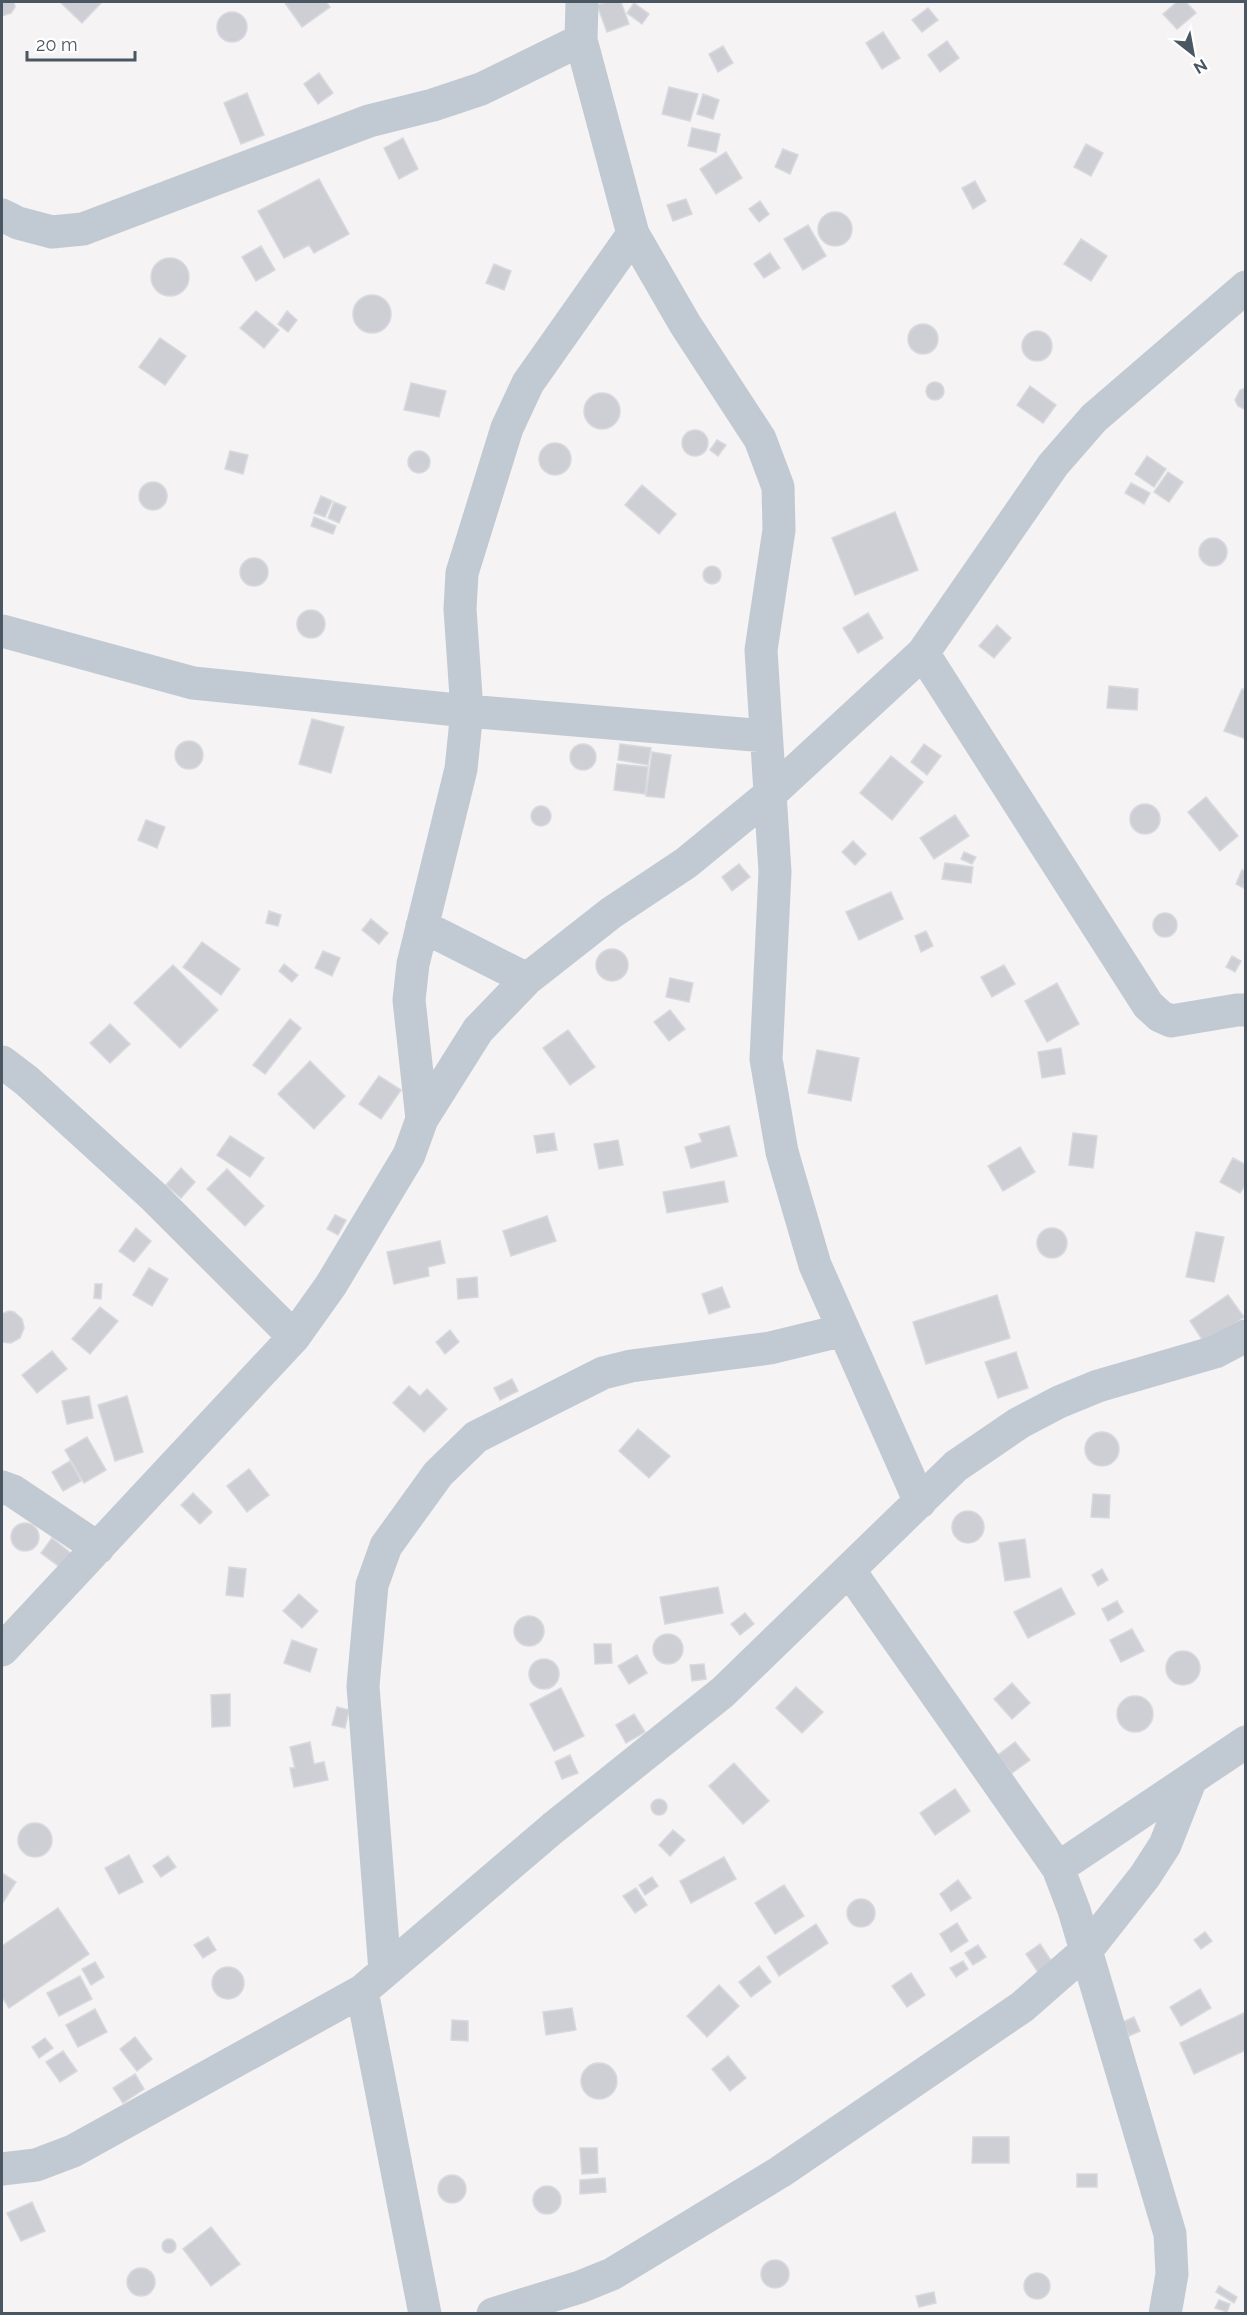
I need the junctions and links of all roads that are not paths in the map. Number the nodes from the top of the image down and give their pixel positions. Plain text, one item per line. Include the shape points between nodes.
1 (582, 2) edge
2 (581, 40) junction
3 (2, 215) edge
4 (633, 234) junction
5 (1245, 287) edge
6 (2, 631) edge
7 (923, 653) junction
8 (466, 711) junction
9 (766, 736) junction
10 (770, 795) junction
11 (422, 926) junction
12 (527, 979) junction
13 (1245, 1010) edge
14 (2, 1062) edge
15 (422, 1119) junction
16 (844, 1330) junction
17 (1245, 1336) edge
18 (294, 1337) junction
19 (2, 1487) edge
20 (920, 1502) junction
21 (98, 1548) junction
22 (849, 1570) junction
23 (2, 1650) edge
24 (1245, 1742) edge
25 (1191, 1779) junction
26 (1058, 1868) junction
27 (1086, 1951) junction
28 (374, 1981) junction
29 (2, 2169) edge
30 (425, 2313) edge
31 (493, 2313) edge
32 (1165, 2313) edge

1 - 2 street
2 - 3 street via 481,89 369,121 83,229 52,232
2 - 4 street
4 - 8 street via 528,383 507,428 462,573 460,609
4 - 9 street via 685,324 760,439 778,487 779,530 760,650
5 - 7 street via 1094,418 1053,465
6 - 8 street via 193,683
7 - 10 street
7 - 13 street via 1148,1005 1171,1021
8 - 9 street
8 - 11 street via 460,769
9 - 10 street
10 - 12 street via 686,863 611,914
10 - 16 street via 775,872 766,1059 782,1152 815,1264
11 - 12 street
11 - 15 street via 409,1000
12 - 15 street via 478,1030
14 - 18 street via 153,1196
15 - 18 street via 409,1155 331,1285
16 - 20 street
16 - 28 street via 770,1348 603,1373 476,1437 438,1474 386,1546 372,1585 363,1686
17 - 20 street via 1215,1352 1098,1386 1049,1407 956,1466
18 - 21 street
19 - 21 street
20 - 22 street
21 - 23 street
22 - 26 street
22 - 28 street via 723,1692 553,1828
24 - 25 street
25 - 26 street
25 - 27 street via 1165,1845
26 - 27 street
27 - 31 street via 1022,2007 780,2172 612,2274
27 - 32 street via 1170,2234 1172,2274
28 - 29 street via 73,2151 36,2165
28 - 30 street

